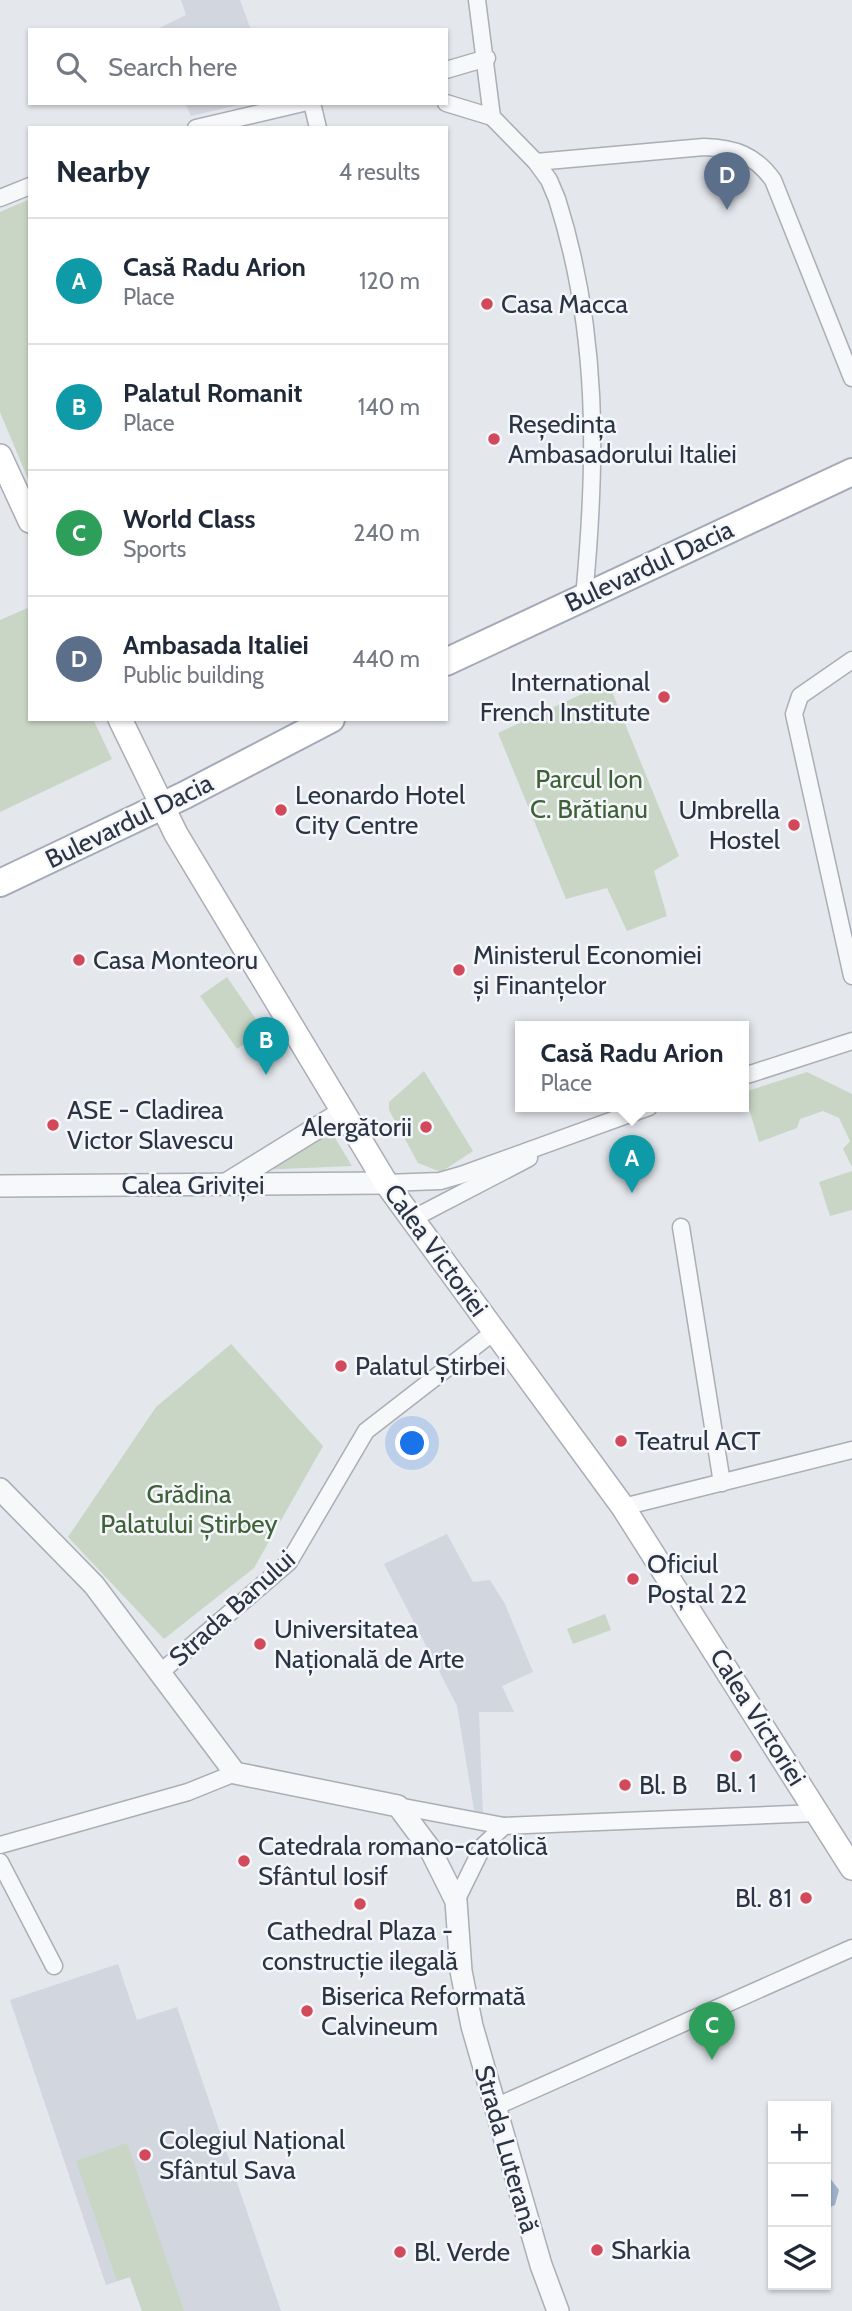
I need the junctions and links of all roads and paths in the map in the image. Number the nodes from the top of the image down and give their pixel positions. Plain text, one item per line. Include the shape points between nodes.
1 (477, 0) edge
2 (486, 58) junction
3 (448, 70) edge
4 (448, 104) edge
5 (294, 105) edge
6 (312, 105) edge
7 (492, 117) junction
8 (205, 126) edge
9 (318, 126) edge
10 (536, 162) junction
11 (28, 187) edge
12 (0, 198) edge
13 (852, 378) edge
14 (0, 456) edge
15 (852, 472) edge
16 (28, 517) edge
17 (584, 597) junction
18 (852, 660) edge
19 (448, 661) edge
20 (121, 721) edge
21 (327, 721) edge
22 (160, 807) junction
23 (0, 883) edge
24 (852, 976) edge
25 (852, 1041) edge
26 (749, 1074) edge
27 (342, 1112) junction
28 (634, 1112) edge
29 (590, 1127) junction
30 (386, 1183) junction
31 (226, 1184) junction
32 (0, 1186) edge
33 (412, 1219) junction
34 (681, 1227) dead end
35 (495, 1331) junction
36 (852, 1450) edge
37 (722, 1483) junction
38 (0, 1489) edge
39 (623, 1507) junction
40 (162, 1671) junction
41 (234, 1773) junction
42 (398, 1806) junction
43 (817, 1813) junction
44 (504, 1826) junction
45 (0, 1845) edge
46 (0, 1862) edge
47 (852, 1868) edge
48 (456, 1901) junction
49 (852, 1948) edge
50 (54, 1966) dead end
51 (495, 2107) junction
52 (558, 2311) edge

1 - 2 street
2 - 3 street
2 - 7 street
4 - 7 street
5 - 8 street
6 - 9 street
7 - 10 street
10 - 13 street via 674,148 730,148 749,156 774,180
10 - 17 street via 549,180 561,212 592,377 593,474
11 - 12 street
14 - 16 main road
15 - 17 main road, Bulevardul Dacia
17 - 19 main road, Bulevardul Dacia
18 - 24 street via 800,696 794,714
20 - 22 main road, Calea Victoriei
21 - 22 main road, Bulevardul Dacia
22 - 23 main road, Bulevardul Dacia
22 - 27 main road, Calea Victoriei
25 - 26 street
27 - 30 main road, Calea Victoriei
27 - 31 street
28 - 29 street
29 - 30 street via 440,1181
29 - 33 street
30 - 31 street, Calea Griviței
30 - 33 main road, Calea Victoriei
31 - 32 street, Calea Griviței
33 - 35 main road, Calea Victoriei
34 - 37 street
35 - 39 main road, Calea Victoriei
35 - 40 street, Strada Banului via 366,1431 289,1562
36 - 37 street
37 - 39 street
38 - 40 street via 94,1585
39 - 43 main road, Calea Victoriei
40 - 41 street
41 - 42 street
41 - 45 street via 188,1792
42 - 44 street
42 - 48 street, Strada Luterană via 430,1849
43 - 44 street
43 - 47 main road, Calea Victoriei
44 - 48 street, Strada Luterană via 483,1846
46 - 50 street
48 - 51 street, Strada Luterană via 467,2006
49 - 51 street
51 - 52 street, Strada Luterană

